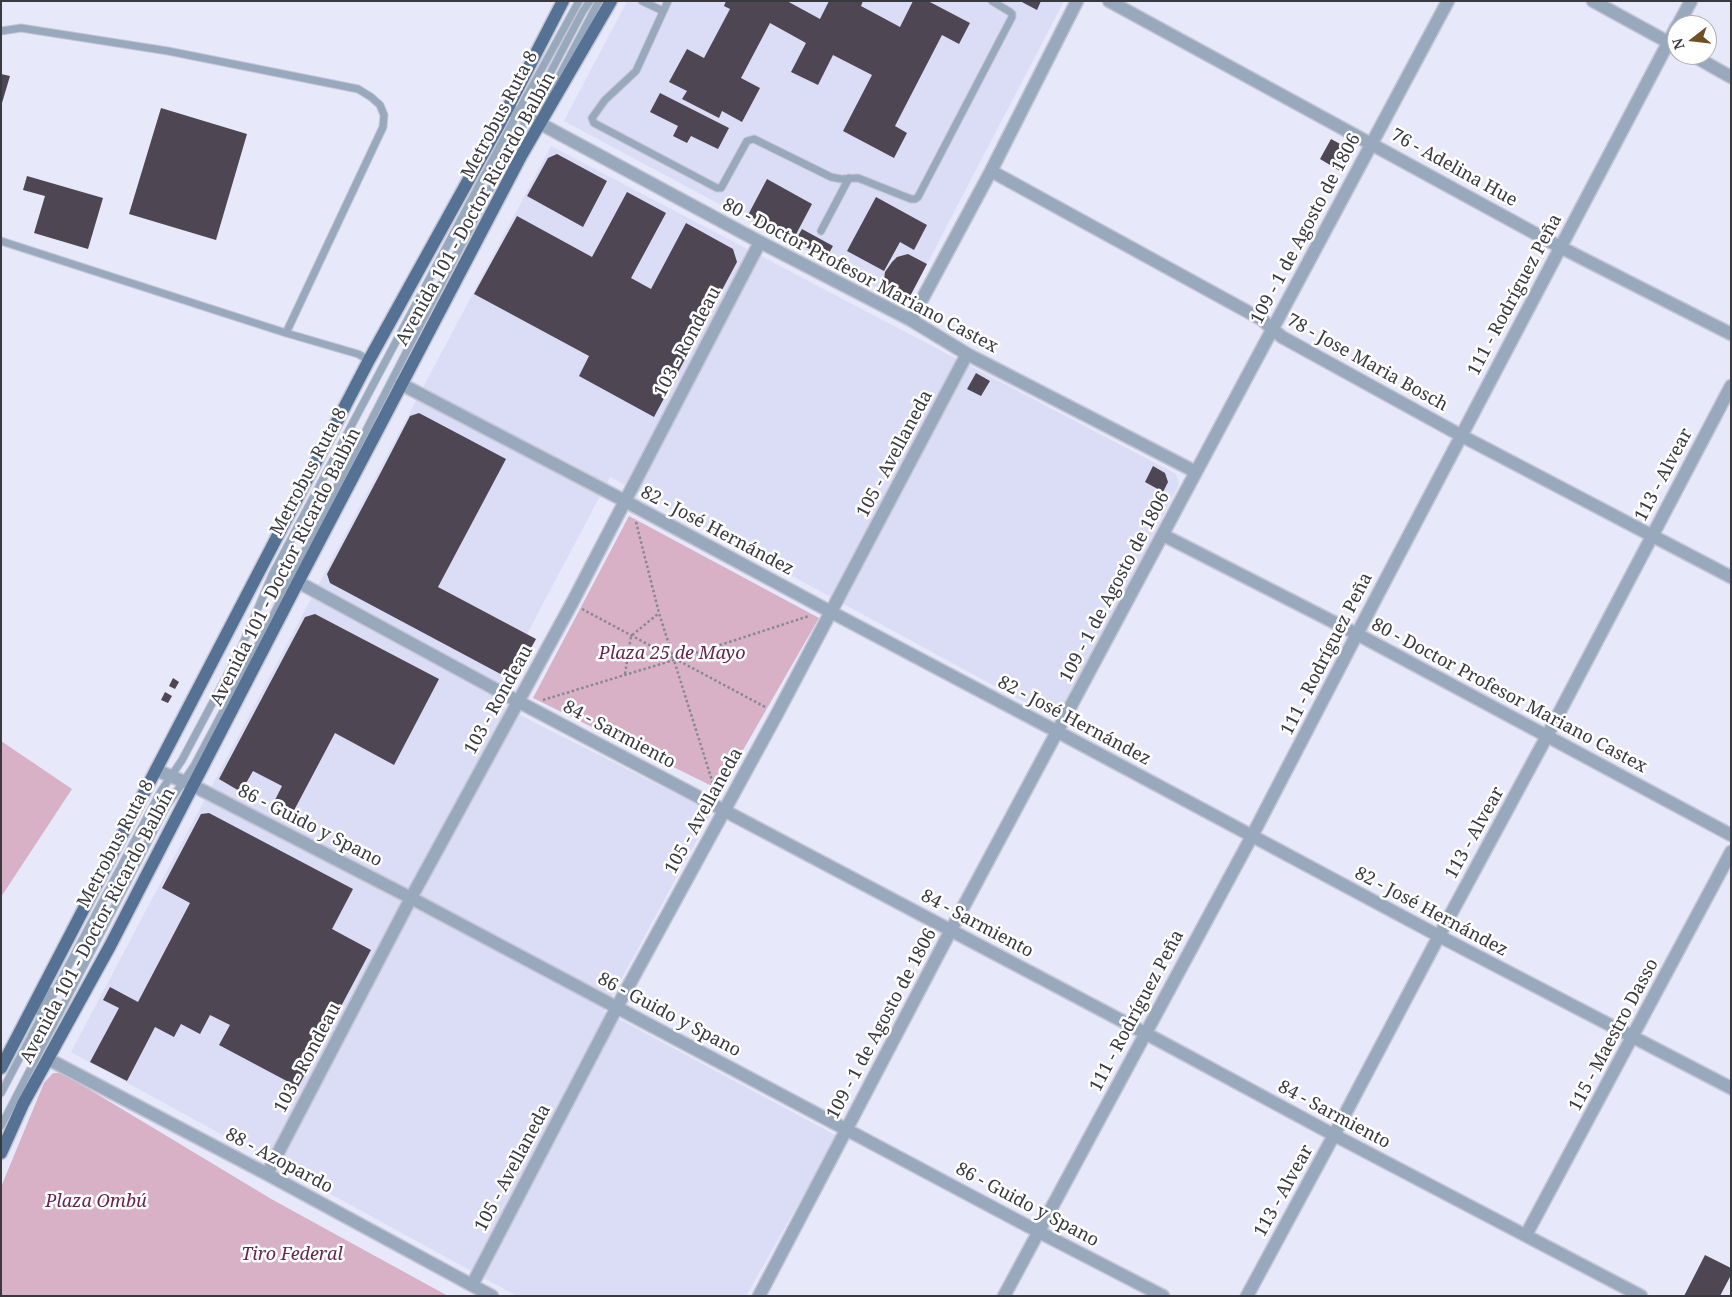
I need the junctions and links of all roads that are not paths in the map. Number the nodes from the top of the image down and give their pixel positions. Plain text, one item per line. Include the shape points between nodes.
1 (563, 1) edge
2 (579, 1) edge
3 (590, 1) edge
4 (599, 1) edge
5 (611, 1) edge
6 (642, 1) edge
7 (668, 1) edge
8 (992, 1) edge
9 (1078, 1) edge
10 (1109, 1) edge
11 (1448, 1) edge
12 (1593, 1) edge
13 (1690, 1) edge
14 (663, 11) junction
15 (1683, 15) edge
16 (1, 30) edge
17 (1667, 42) edge
18 (1667, 56) edge
19 (1711, 65) edge
20 (1731, 76) edge
21 (518, 113) junction
22 (541, 124) junction
23 (1372, 144) junction
24 (990, 171) junction
25 (849, 178) junction
26 (821, 231) dead end
27 (1, 242) edge
28 (760, 242) junction
29 (1560, 247) junction
30 (911, 320) junction
31 (1272, 329) junction
32 (286, 333) junction
33 (1731, 334) edge
34 (967, 354) junction
35 (369, 360) junction
36 (401, 384) junction
37 (1731, 386) edge
38 (1462, 436) junction
39 (1196, 472) junction
40 (628, 503) junction
41 (1163, 535) junction
42 (1652, 536) junction
43 (1731, 577) edge
44 (298, 582) junction
45 (829, 611) junction
46 (1356, 634) junction
47 (522, 704) junction
48 (1058, 732) junction
49 (1547, 736) junction
50 (156, 770) junction
51 (170, 776) junction
52 (188, 783) junction
53 (723, 809) junction
54 (1731, 835) edge
55 (1252, 836) junction
56 (1731, 852) edge
57 (411, 898) junction
58 (951, 930) junction
59 (1439, 936) junction
60 (71, 959) junction
61 (617, 1007) junction
62 (1145, 1033) junction
63 (1633, 1037) junction
64 (48, 1059) junction
65 (3, 1064) edge
66 (1731, 1088) edge
67 (1, 1094) edge
68 (1, 1126) edge
69 (847, 1128) junction
70 (1334, 1135) junction
71 (1, 1153) edge
72 (267, 1174) junction
73 (1039, 1232) junction
74 (1526, 1235) junction
75 (472, 1285) junction
76 (492, 1296) edge
77 (759, 1296) edge
78 (1004, 1296) edge
79 (1163, 1296) edge
80 (1247, 1296) edge
81 (1641, 1296) edge

1 - 21 main road, Avenida 101 - Doctor Ricardo Balbín
2 - 21 lane, Metrobus Ruta 8
3 - 21 lane, Metrobus Ruta 8
4 - 21 lane via 550,94
5 - 22 main road, Avenida 101 - Doctor Ricardo Balbín
6 - 14 lane
7 - 14 lane
8 - 25 lane via 1010,12 1012,18 918,197 911,199 864,180
9 - 24 street
10 - 23 street, 76 - Adelina Hue
11 - 23 street, 109 - 1 de Agosto de 1806
12 - 17 street
13 - 15 street, 111 - Rodríguez Peña
14 - 25 lane via 636,70 605,100 592,118 594,123 719,188 747,141 754,139 831,177
16 - 32 lane via 20,28 168,50 358,89 380,105 384,115 383,127
18 - 29 street, 111 - Rodríguez Peña
19 - 20 street
21 - 22 street, 80 - Doctor Profesor Mariano Castex
21 - 35 main road, Avenida 101 - Doctor Ricardo Balbín
21 - 51 lane, Metrobus Ruta 8 via 272,575 239,653 182,760
21 - 52 lane, Metrobus Ruta 8
22 - 28 street, 80 - Doctor Profesor Mariano Castex
22 - 36 main road, Avenida 101 - Doctor Ricardo Balbín
23 - 29 street, 76 - Adelina Hue
23 - 31 street, 109 - 1 de Agosto de 1806
24 - 30 street
24 - 31 street, 78 - Jose Maria Bosch via 1261,319
25 - 26 lane
27 - 32 lane
28 - 30 street, 80 - Doctor Profesor Mariano Castex
28 - 40 street, 103 - Rondeau
29 - 33 street, 76 - Adelina Hue
29 - 38 street, 111 - Rodríguez Peña
30 - 34 street, 80 - Doctor Profesor Mariano Castex
31 - 38 street, 78 - Jose Maria Bosch via 1282,338
31 - 39 street, 109 - 1 de Agosto de 1806
32 - 35 lane
34 - 39 street, 80 - Doctor Profesor Mariano Castex
34 - 45 street, 105 - Avellaneda
35 - 50 main road, Avenida 101 - Doctor Ricardo Balbín
36 - 40 street, 82 - José Hernández
36 - 44 main road, Avenida 101 - Doctor Ricardo Balbín
37 - 42 street, 113 - Alvear
38 - 42 street, 78 - Jose Maria Bosch
38 - 46 street, 111 - Rodríguez Peña
39 - 41 street, 109 - 1 de Agosto de 1806
40 - 45 street, 82 - José Hernández
40 - 47 street, 103 - Rondeau via 572,603
41 - 46 street, 80 - Doctor Profesor Mariano Castex
41 - 48 street, 109 - 1 de Agosto de 1806
42 - 43 street, 78 - Jose Maria Bosch
42 - 49 street, 113 - Alvear
44 - 47 street, 84 - Sarmiento
44 - 52 main road, Avenida 101 - Doctor Ricardo Balbín
45 - 48 street, 82 - José Hernández
45 - 53 street, 105 - Avellaneda via 777,714
46 - 49 street, 80 - Doctor Profesor Mariano Castex
46 - 55 street, 111 - Rodríguez Peña
47 - 53 street, 84 - Sarmiento
47 - 57 street, 103 - Rondeau
48 - 55 street, 82 - José Hernández
48 - 58 street, 109 - 1 de Agosto de 1806
49 - 54 street, 80 - Doctor Profesor Mariano Castex
49 - 59 street, 113 - Alvear
50 - 51 street, 86 - Guido y Spano
50 - 65 main road, Avenida 101 - Doctor Ricardo Balbín
51 - 52 street, 86 - Guido y Spano
51 - 60 lane, Metrobus Ruta 8
52 - 57 street, 86 - Guido y Spano
52 - 64 main road, Avenida 101 - Doctor Ricardo Balbín via 184,804
52 - 68 lane, Metrobus Ruta 8 via 162,816
53 - 58 street, 84 - Sarmiento
53 - 61 street, 105 - Avellaneda
55 - 59 street, 82 - José Hernández
55 - 62 street, 111 - Rodríguez Peña
56 - 63 street, 115 - Maestro Dasso
57 - 61 street, 86 - Guido y Spano
57 - 72 street, 103 - Rondeau
58 - 62 street, 84 - Sarmiento
58 - 69 street, 109 - 1 de Agosto de 1806
59 - 63 street, 82 - José Hernández
59 - 70 street, 113 - Alvear
60 - 65 lane, Metrobus Ruta 8
60 - 67 lane, Metrobus Ruta 8
61 - 69 street, 86 - Guido y Spano
61 - 75 street, 105 - Avellaneda
62 - 70 street, 84 - Sarmiento
62 - 73 street, 111 - Rodríguez Peña
63 - 66 street, 82 - José Hernández
63 - 74 street, 115 - Maestro Dasso
64 - 71 main road, Avenida 101 - Doctor Ricardo Balbín
64 - 72 street, 88 - Azopardo
69 - 73 street, 86 - Guido y Spano
69 - 77 street, 109 - 1 de Agosto de 1806
70 - 74 street, 84 - Sarmiento
70 - 80 street, 113 - Alvear
72 - 75 street, 88 - Azopardo
73 - 78 street, 111 - Rodríguez Peña
73 - 79 street, 86 - Guido y Spano
74 - 81 street, 84 - Sarmiento
75 - 76 street, 88 - Azopardo

